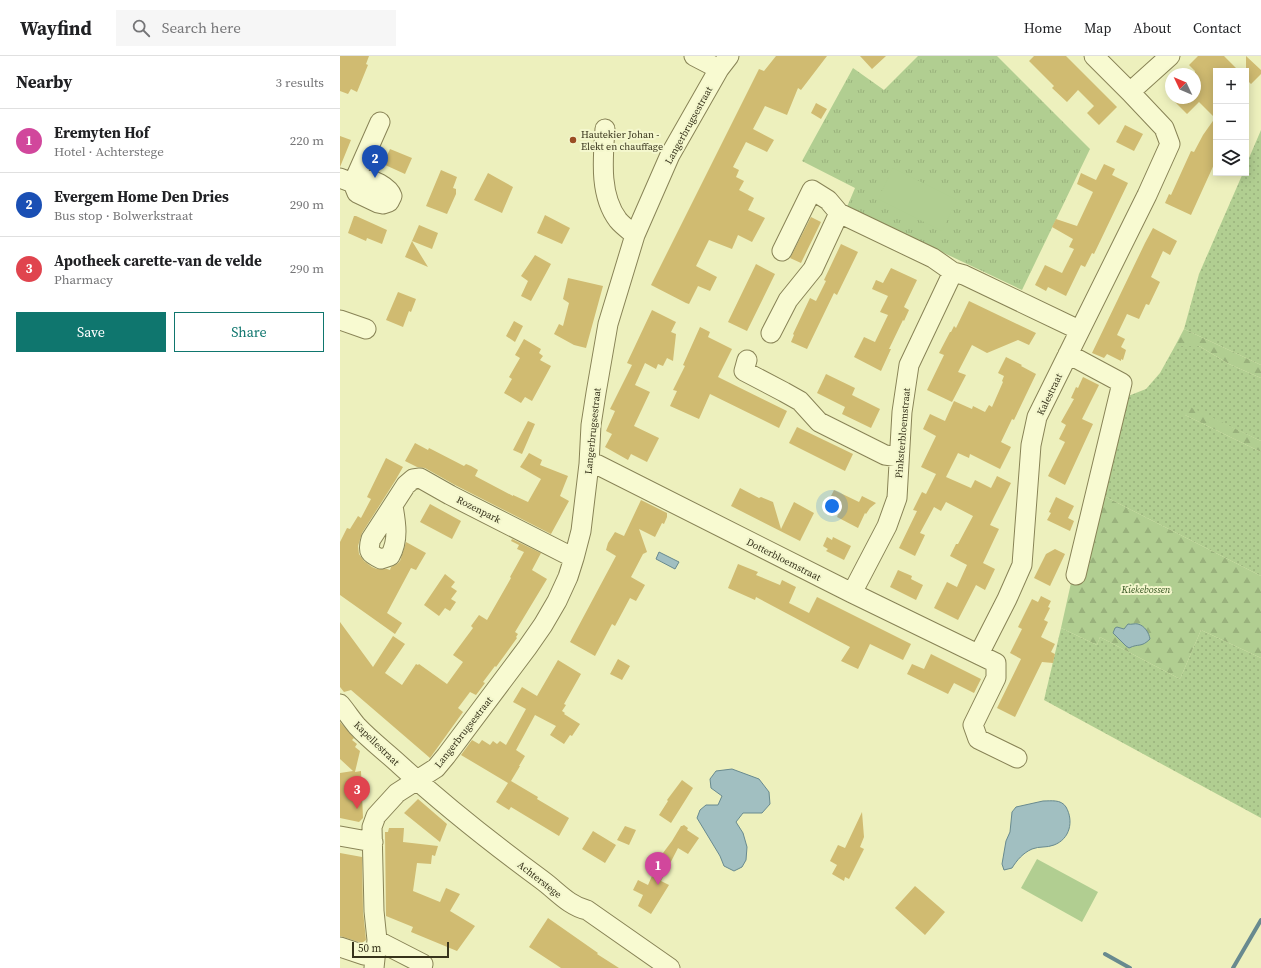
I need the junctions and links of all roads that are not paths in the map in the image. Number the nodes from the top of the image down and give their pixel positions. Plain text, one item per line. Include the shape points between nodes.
1 (694, 56) edge
2 (1094, 56) edge
3 (1170, 56) edge
4 (724, 62) edge
5 (1130, 92) junction
6 (380, 122) dead end
7 (605, 129) dead end
8 (347, 180) edge
9 (840, 213) junction
10 (635, 235) junction
11 (782, 251) dead end
12 (953, 272) junction
13 (340, 320) edge
14 (366, 329) dead end
15 (1079, 330) junction
16 (771, 333) dead end
17 (1068, 354) junction
18 (747, 360) dead end
19 (899, 457) junction
20 (589, 464) junction
21 (393, 506) dead end
22 (574, 558) junction
23 (1076, 574) dead end
24 (852, 593) junction
25 (979, 654) junction
26 (340, 704) edge
27 (1017, 758) dead end
28 (417, 781) junction
29 (340, 836) edge
30 (372, 842) junction
31 (340, 946) edge
32 (375, 954) edge
33 (422, 968) edge
34 (670, 968) edge

1 - 4 street
2 - 5 street, Kalestraat
3 - 5 street
4 - 10 street, Langerbrugsestraat via 670,155
5 - 15 street, Kalestraat via 1164,128 1170,144
6 - 8 street
7 - 10 street via 605,185 613,212
9 - 11 street via 828,200 812,190
9 - 12 street via 933,258
9 - 16 street via 813,269 788,300
10 - 20 street, Langerbrugsestraat via 608,324 593,412
12 - 15 street
12 - 19 street, Pinksterbloemstraat via 909,365
13 - 14 street
15 - 17 street, Kalestraat
17 - 23 street via 1122,383
17 - 25 street, Kalestraat via 1037,417 1031,445 1022,565
18 - 19 street via 744,372 800,401 819,422 885,455
19 - 24 street, Pinksterbloemstraat via 897,498 887,526
20 - 22 street, Langerbrugsestraat via 581,531
20 - 24 street, Dotterbloemstraat via 598,465
21 - 22 street, Rozenpark via 406,485 413,479 420,478
22 - 28 street, Langerbrugsestraat via 557,601 528,648 436,768
24 - 25 street, Dotterbloemstraat
25 - 27 street via 996,663 996,678 973,725 978,739
26 - 28 street, Kapellestraat via 357,726
28 - 30 street, Langerbrugsestraat via 397,793 376,816 372,827
28 - 34 street, Achterstege via 557,893 579,908 587,910
29 - 30 street
30 - 32 street, Langerbrugsestraat
31 - 32 street via 364,955
32 - 33 street via 384,944 424,964

